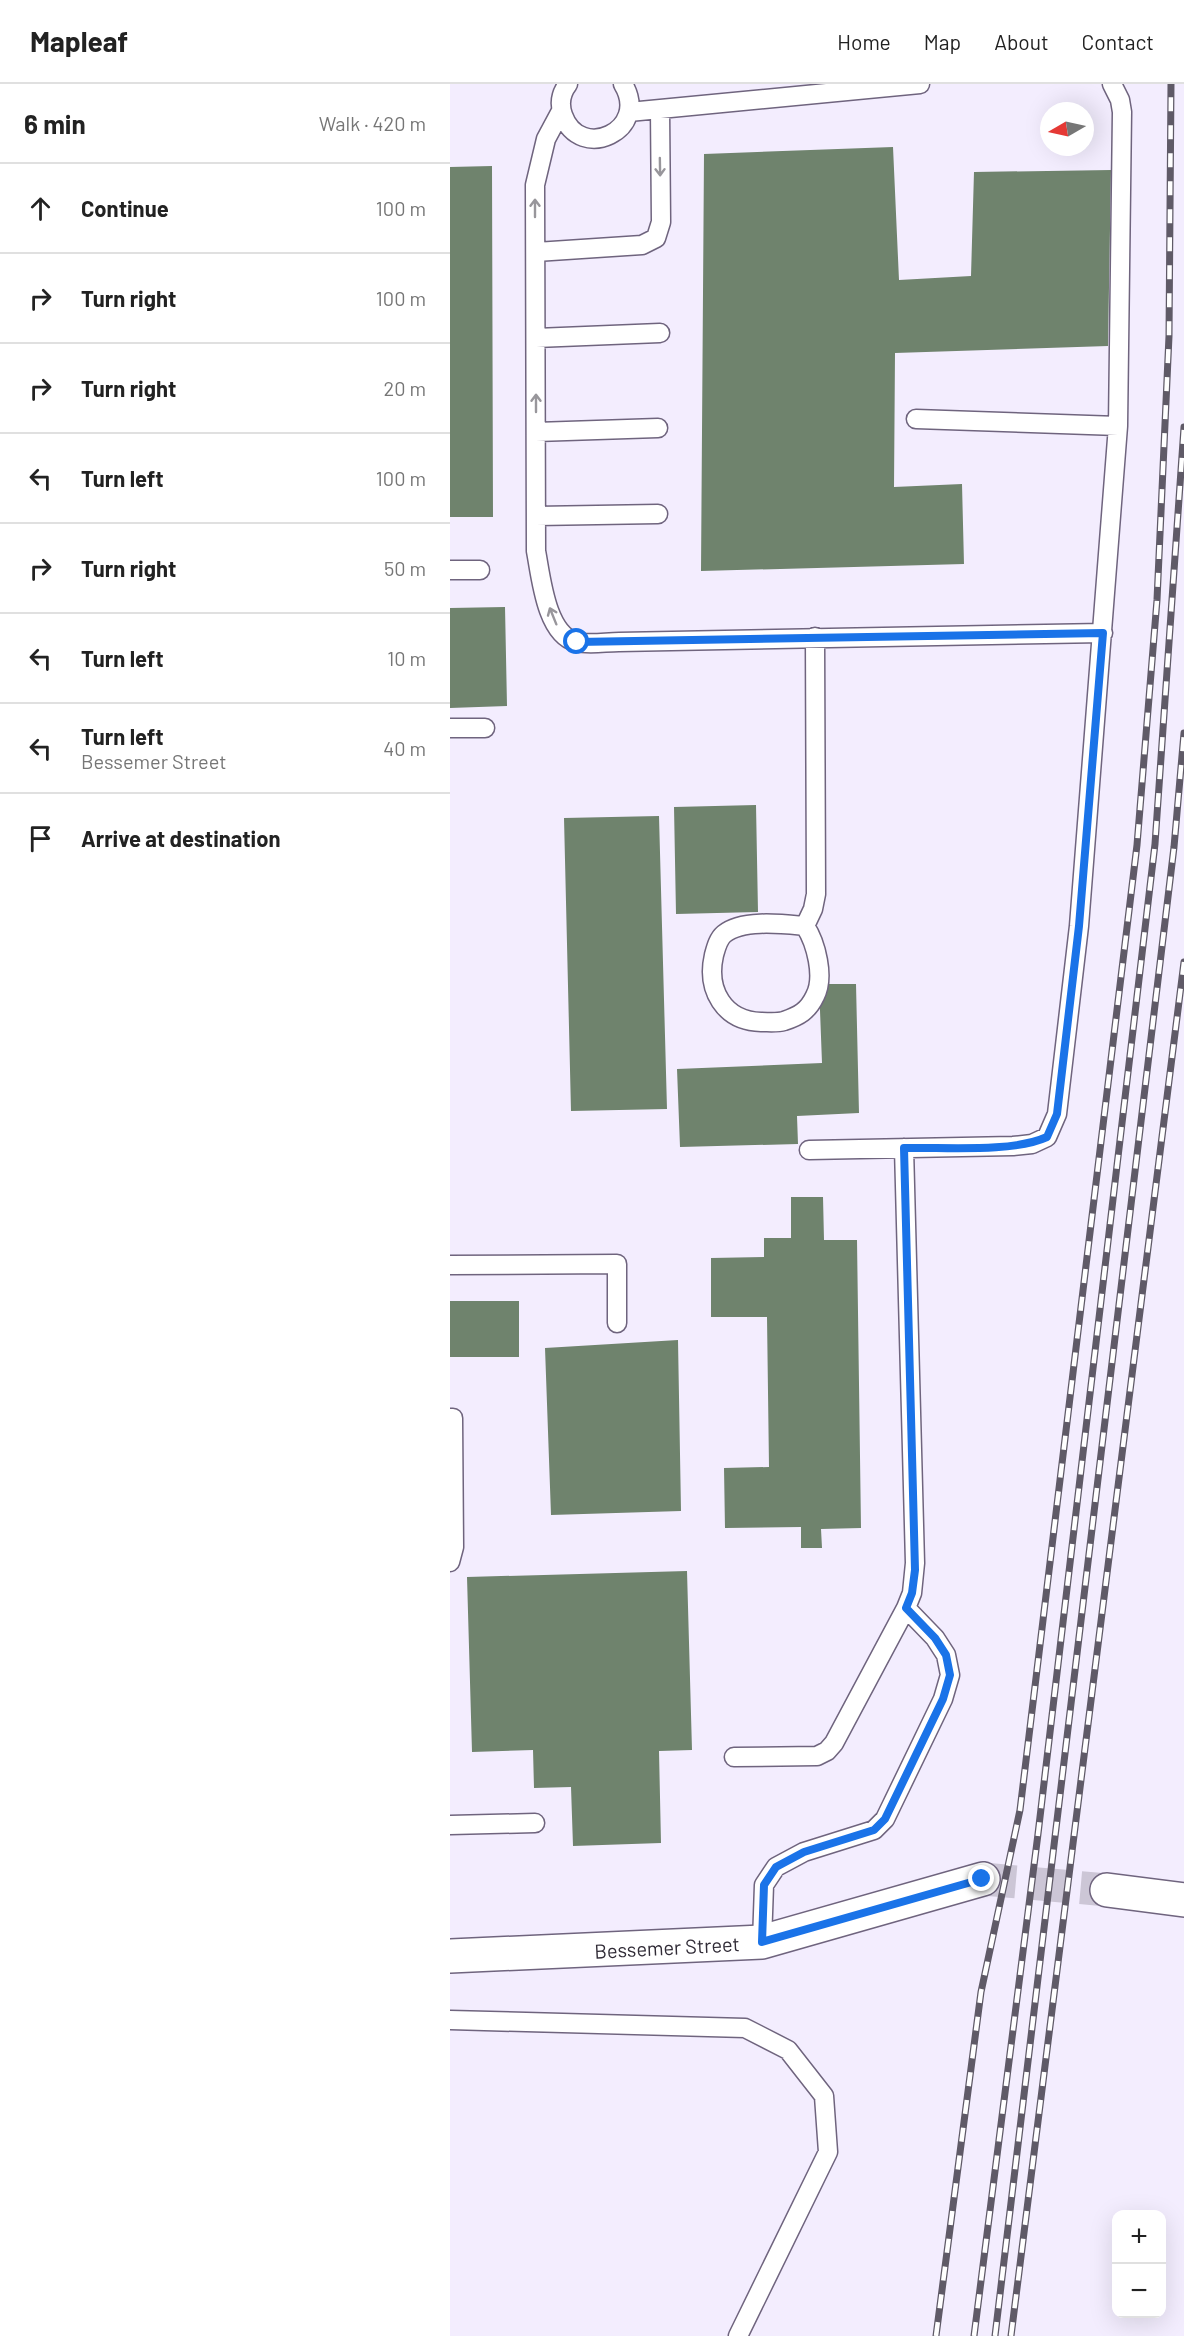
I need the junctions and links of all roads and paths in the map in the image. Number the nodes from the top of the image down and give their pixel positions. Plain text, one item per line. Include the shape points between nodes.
1 (623, 84) edge
2 (920, 84) edge
3 (1112, 84) edge
4 (565, 85) edge
5 (660, 109) junction
6 (561, 111) junction
7 (629, 112) junction
8 (536, 252) junction
9 (660, 333) dead end
10 (536, 338) junction
11 (915, 419) dead end
12 (1118, 426) junction
13 (658, 428) dead end
14 (536, 432) junction
15 (658, 514) dead end
16 (536, 516) junction
17 (450, 570) edge
18 (480, 570) dead end
19 (1103, 633) junction
20 (815, 637) junction
21 (450, 728) edge
22 (485, 728) dead end
23 (805, 926) junction
24 (904, 1148) junction
25 (809, 1150) dead end
26 (450, 1265) edge
27 (617, 1323) dead end
28 (450, 1418) edge
29 (450, 1562) edge
30 (906, 1608) junction
31 (734, 1757) dead end
32 (535, 1824) dead end
33 (450, 1825) edge
34 (982, 1879) tunnel mouth
35 (1107, 1890) tunnel mouth
36 (1184, 1900) edge
37 (762, 1942) junction
38 (450, 1956) edge
39 (450, 2020) edge
40 (738, 2336) edge

1 - 7 lane
2 - 5 lane
3 - 12 lane via 1122,112
4 - 6 lane
5 - 7 lane
5 -> 8 lane via 661,222 656,238 642,245
6 - 7 lane via 573,131 595,139 616,132
8 -> 6 lane via 535,185 546,139
8 - 10 lane
9 - 10 lane
14 -> 10 lane
11 - 12 lane
12 - 19 lane
13 - 14 lane
14 - 16 lane
15 - 16 lane
20 -> 16 lane via 577,642 564,636 554,622 542,588
17 - 18 lane
19 - 20 lane
19 - 24 lane via 1079,926 1057,1114 1047,1137 1032,1144
20 - 23 lane via 816,894
21 - 22 lane
23 - 23 lane via 747,925 724,934 717,945 712,975 714,990 730,1012 748,1020 778,1022 809,1008 817,993 819,964
24 - 25 lane
24 - 30 lane via 915,1570
26 - 27 lane via 616,1263
28 - 29 lane via 454,1547
30 - 31 lane via 827,1751 818,1756
30 - 37 lane via 946,1655 950,1675 943,1699 885,1819 874,1830 804,1852 776,1867 764,1885
32 - 33 lane
34 - 37 street, Bessemer Street
35 - 36 street
37 - 38 street, Bessemer Street
39 - 40 lane via 745,2028 788,2050 824,2096 828,2152

